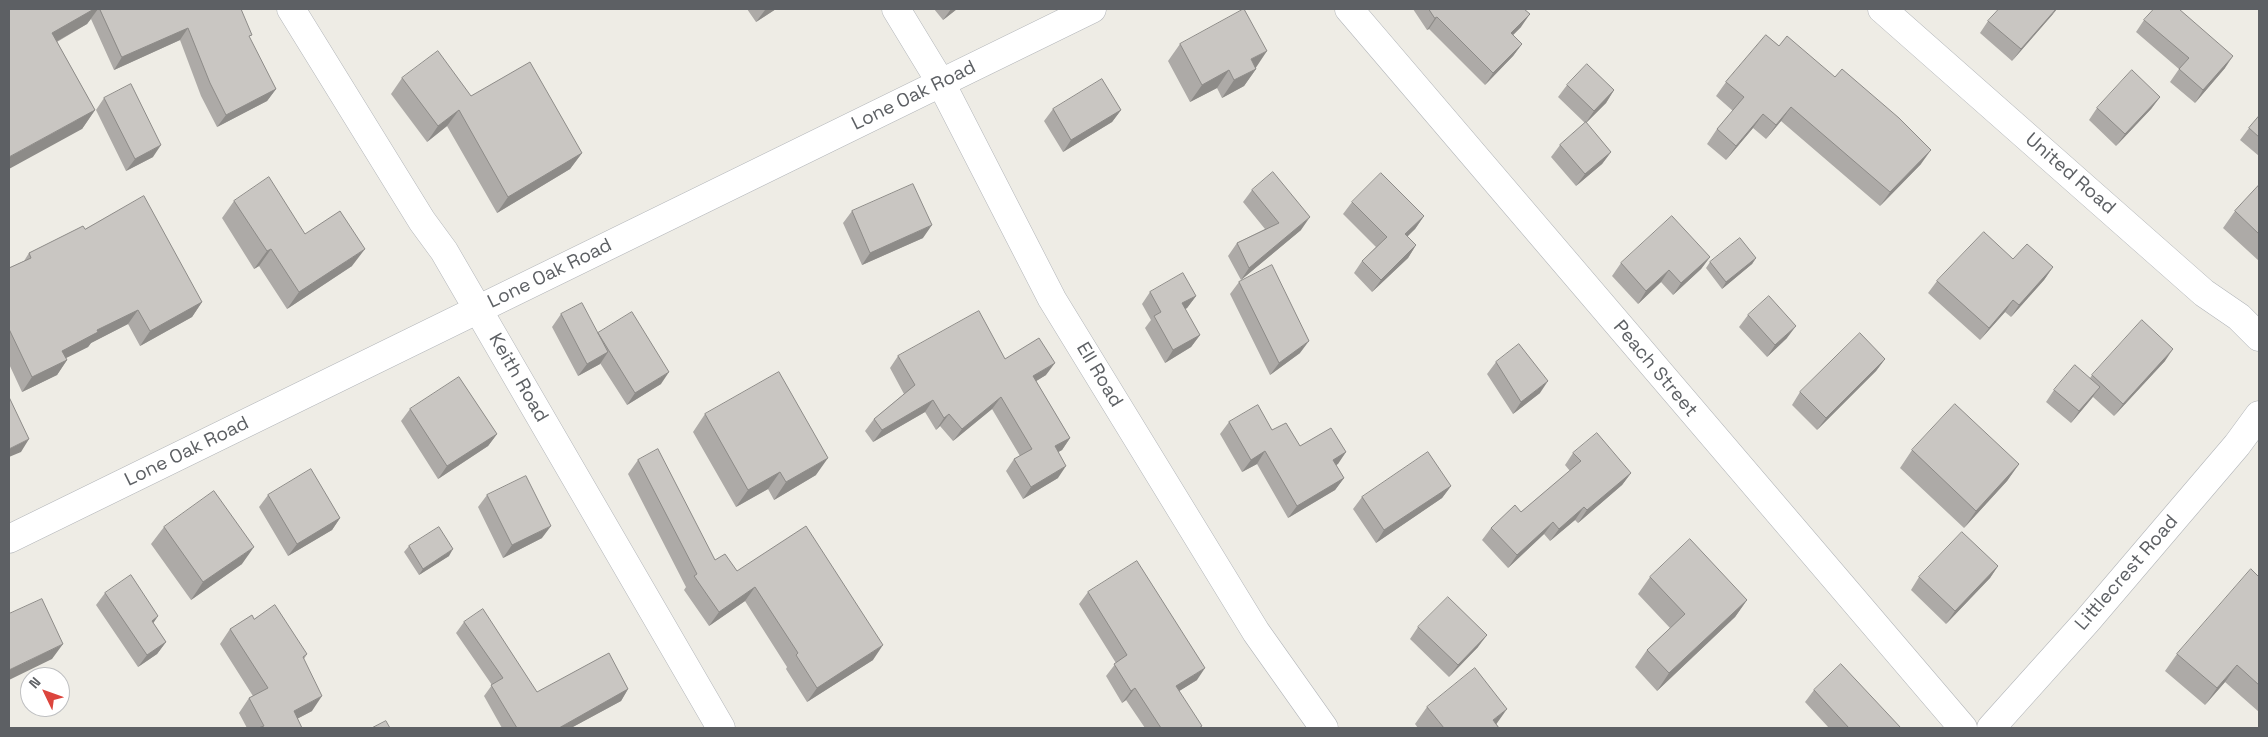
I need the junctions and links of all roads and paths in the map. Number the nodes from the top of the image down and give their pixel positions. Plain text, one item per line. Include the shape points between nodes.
1 (291, 9) edge
2 (896, 9) edge
3 (1092, 9) edge
4 (1348, 9) edge
5 (1882, 9) edge
6 (941, 83) junction
7 (478, 309) junction
8 (2259, 337) edge
9 (2259, 415) edge
10 (9, 539) edge
11 (721, 728) edge
12 (1324, 728) edge
13 (1963, 728) edge
14 (1991, 728) edge

1 - 7 street, Keith Road
2 - 6 street, Ell Road
3 - 6 street, Lone Oak Road
4 - 13 street, Peach Street
5 - 8 street, United Road via 2204,293 2239,317
6 - 7 street, Lone Oak Road
6 - 12 street, Ell Road via 1052,299 1256,632
7 - 10 street, Lone Oak Road
7 - 11 street, Keith Road
9 - 14 street, Littlecrest Road via 2118,584

